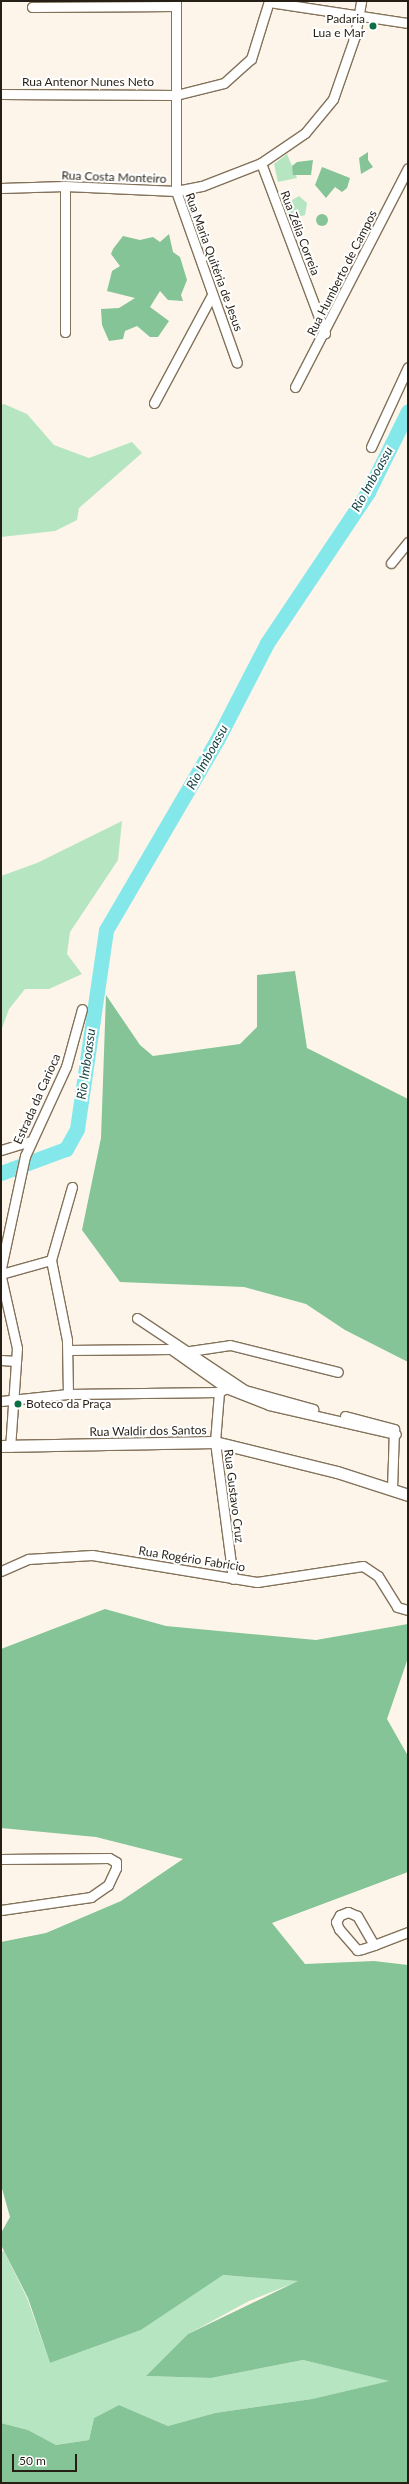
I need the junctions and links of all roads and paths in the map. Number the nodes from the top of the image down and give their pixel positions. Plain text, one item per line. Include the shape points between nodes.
1 (269, 1) edge
2 (361, 1) edge
3 (176, 4) edge
4 (32, 7) dead end
5 (360, 14) junction
6 (408, 23) edge
7 (1, 94) edge
8 (176, 95) junction
9 (261, 163) junction
10 (408, 168) edge
11 (66, 186) junction
12 (1, 188) edge
13 (176, 191) junction
14 (212, 295) junction
15 (65, 332) dead end
16 (325, 333) junction
17 (237, 363) dead end
18 (408, 367) edge
19 (295, 387) dead end
20 (154, 403) dead end
21 (371, 447) dead end
22 (408, 542) edge
23 (391, 563) dead end
24 (82, 1010) dead end
25 (30, 1141) junction
26 (1, 1150) edge
27 (72, 1187) dead end
28 (3, 1238) edge
29 (51, 1260) junction
30 (1, 1268) edge
31 (1, 1274) edge
32 (1, 1277) edge
33 (1, 1318) edge
34 (11, 1318) junction
35 (137, 1318) dead end
36 (68, 1350) junction
37 (190, 1352) junction
38 (1, 1360) edge
39 (16, 1361) junction
40 (338, 1372) dead end
41 (225, 1387) junction
42 (68, 1394) junction
43 (1, 1401) edge
44 (12, 1402) junction
45 (216, 1442) junction
46 (5, 1447) edge
47 (392, 1489) junction
48 (408, 1495) edge
49 (1, 1570) edge
50 (233, 1579) junction
51 (408, 1610) edge
52 (1, 1859) edge
53 (1, 1910) edge
54 (408, 1932) edge
55 (374, 1945) junction

1 - 5 street
1 - 8 street, Rua Antenor Nunes Neto via 259,43 240,72 224,83
2 - 5 street, Rua Costa Monteiro
3 - 4 street
3 - 8 street, Rua Maria Quitéria de Jesus
5 - 6 street
5 - 9 street, Rua Costa Monteiro via 345,70 332,99 305,133
7 - 8 street, Rua Antenor Nunes Neto
8 - 13 street, Rua Maria Quitéria de Jesus
9 - 13 street, Rua Costa Monteiro via 208,184
9 - 16 street, Rua Zélia Correia
10 - 16 street, Rua Humberto de Campos
11 - 12 street, Rua Costa Monteiro
11 - 13 street, Rua Costa Monteiro
11 - 15 street
13 - 14 street, Rua Maria Quitéria de Jesus
14 - 17 street, Rua Maria Quitéria de Jesus
14 - 20 street
16 - 19 street, Rua Humberto de Campos
18 - 21 street
22 - 23 street
24 - 25 street, Estrada da Carioca via 66,1067
25 - 26 street
25 - 28 street, Estrada da Carioca
27 - 29 street
28 - 30 street, Estrada da Carioca
29 - 31 street
29 - 36 street
32 - 34 street
33 - 34 street
34 - 39 street
35 - 37 street
36 - 41 street via 171,1349
36 - 42 street
37 - 40 street via 230,1345
37 - 41 street
38 - 39 street
39 - 44 street
41 - 42 street
41 - 45 street, Rua Gustavo Cruz
41 - 47 street via 269,1405 395,1432
42 - 44 street
43 - 44 street
44 - 46 street
45 - 46 street, Rua Waldir dos Santos
45 - 47 street, Rua Waldir dos Santos
45 - 50 street, Rua Gustavo Cruz
47 - 48 street, Rua Waldir dos Santos
49 - 50 street, Rua Rogério Fabricio via 28,1559 92,1555
50 - 51 street, Rua Rogério Fabricio via 256,1582 363,1566 378,1576 397,1607
52 - 53 street via 109,1858 116,1862 108,1885 91,1897
54 - 55 street
55 - 55 street via 357,1950 339,1929 336,1922 340,1915 348,1912 357,1916

